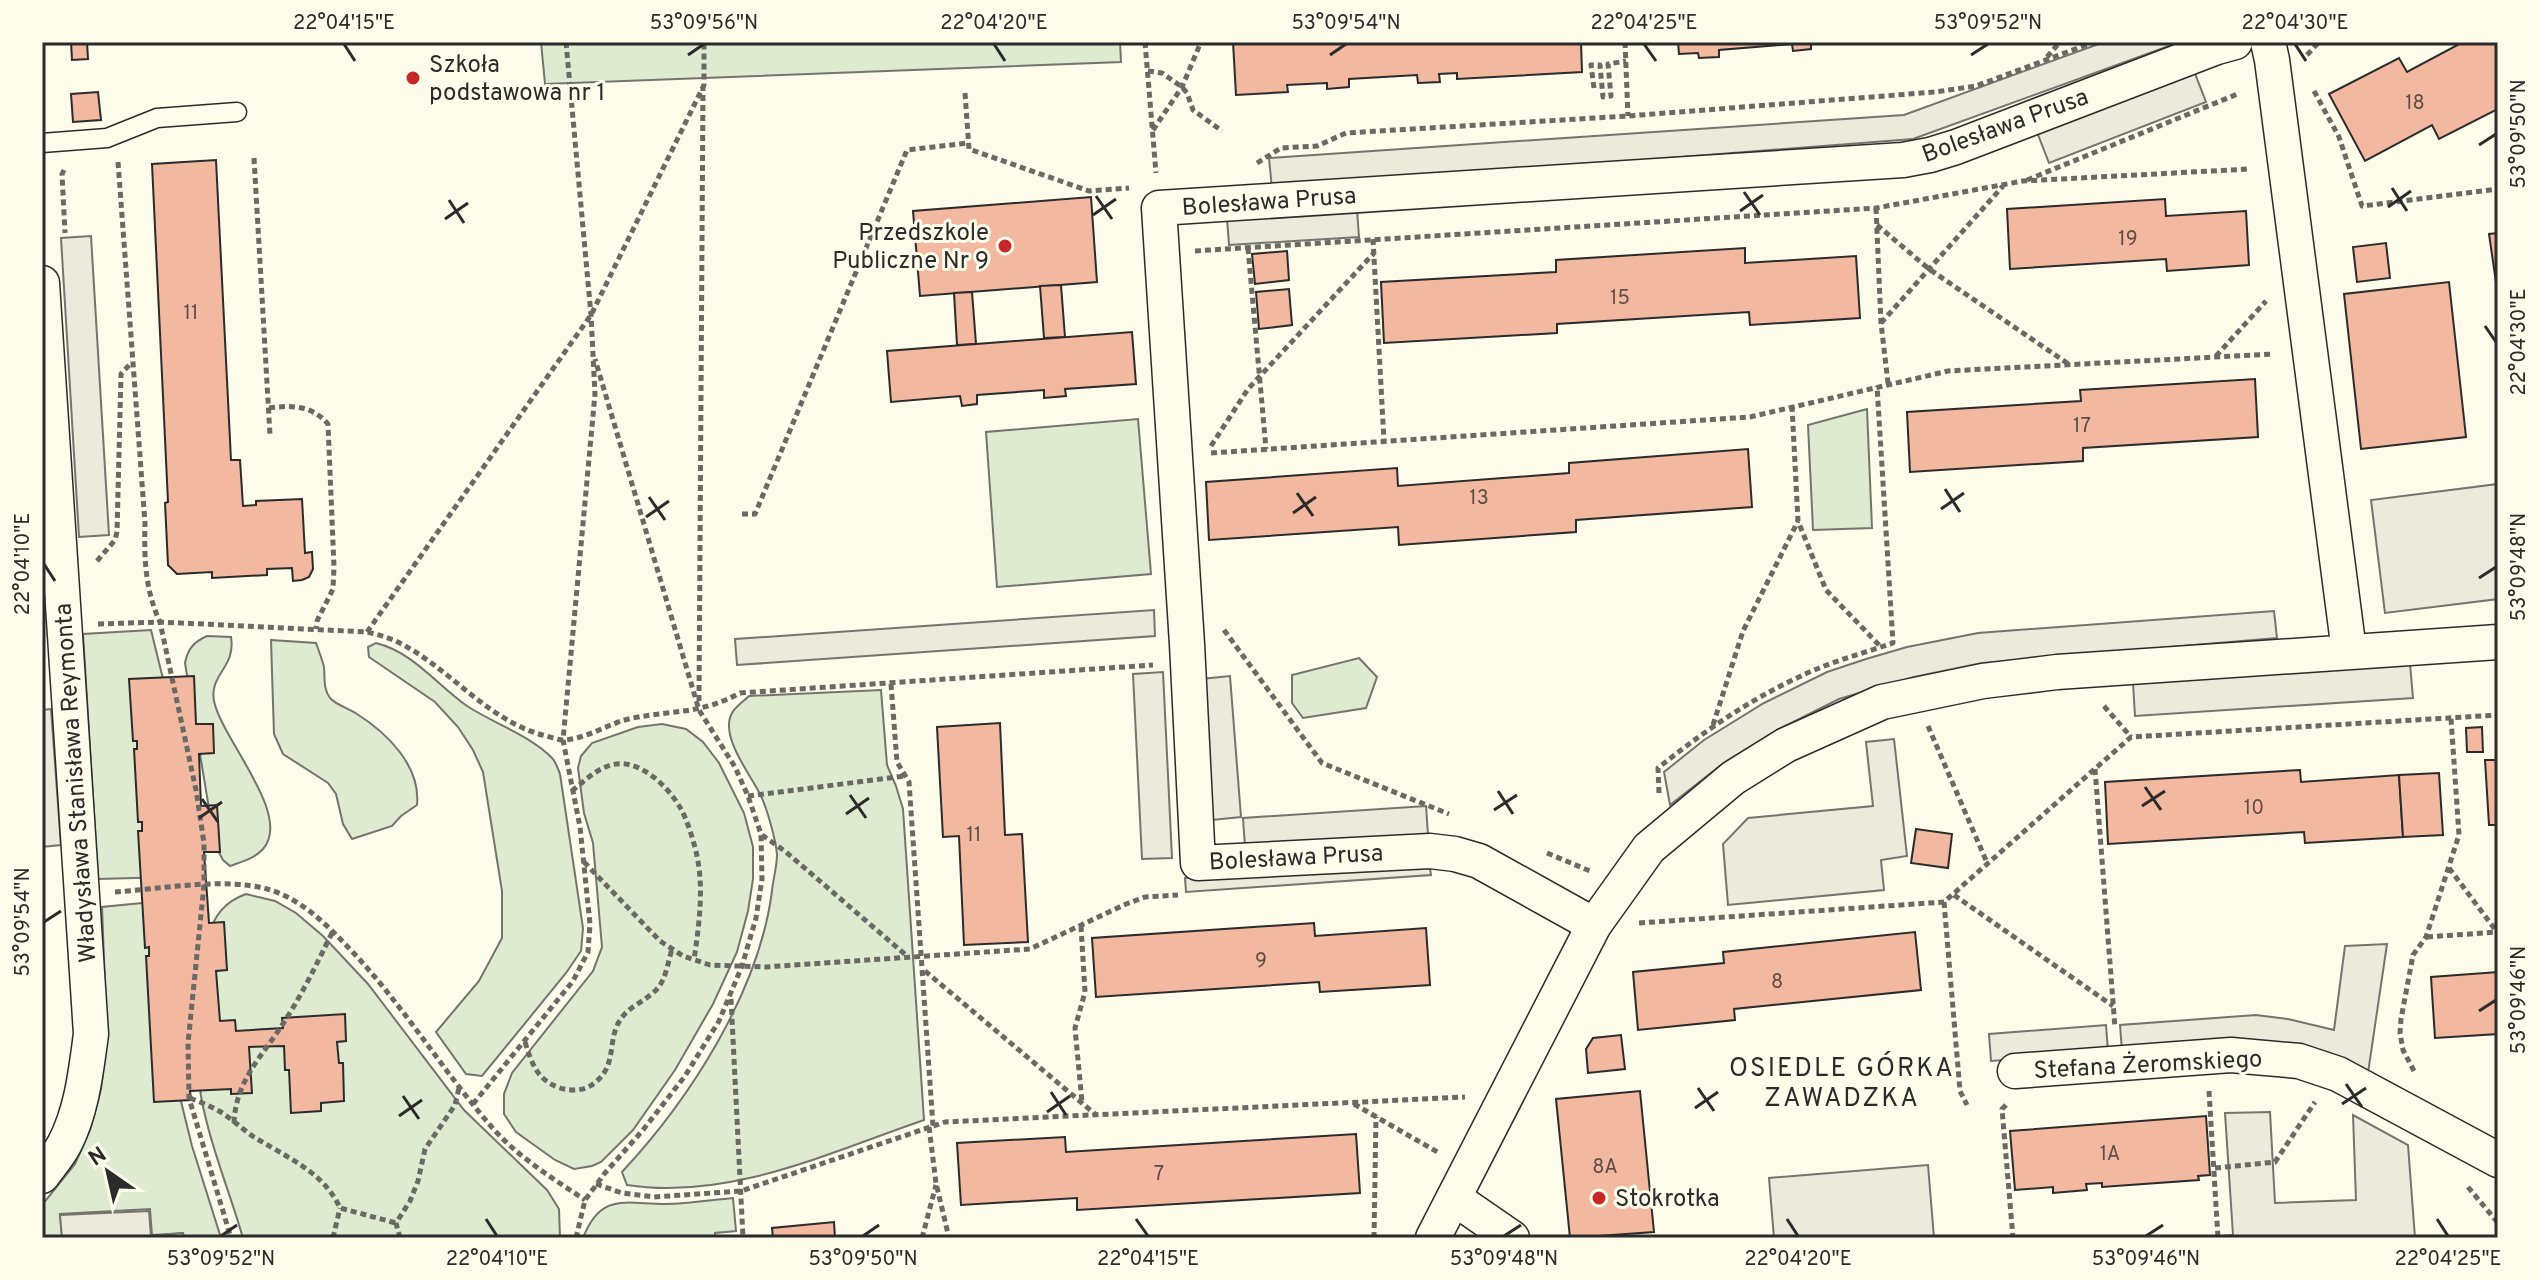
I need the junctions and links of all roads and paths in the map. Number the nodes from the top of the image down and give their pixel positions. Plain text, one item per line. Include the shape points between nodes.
1 (566, 42) edge
2 (704, 42) edge
3 (1145, 42) edge
4 (1201, 42) edge
5 (1625, 42) edge
6 (2060, 42) edge
7 (2094, 42) edge
8 (2235, 42) edge
9 (2268, 42) edge
10 (1626, 61) junction
11 (2043, 61) junction
12 (1148, 71) junction
13 (704, 85) junction
14 (1182, 87) junction
15 (1594, 88) dead end
16 (965, 93) dead end
17 (237, 112) dead end
18 (1628, 116) junction
19 (1153, 131) junction
20 (1222, 131) dead end
21 (42, 143) edge
22 (968, 143) junction
23 (117, 155) dead end
24 (254, 158) dead end
25 (1248, 169) dead end
26 (2250, 169) dead end
27 (2004, 186) junction
28 (1158, 197) junction
29 (1876, 208) junction
30 (1877, 225) junction
31 (1373, 239) junction
32 (1248, 248) junction
33 (1185, 252) dead end
34 (1374, 253) junction
35 (1929, 269) junction
36 (42, 283) edge
37 (2270, 296) dead end
38 (591, 315) junction
39 (1881, 323) junction
40 (593, 350) junction
41 (2289, 353) dead end
42 (2215, 357) junction
43 (133, 362) junction
44 (2070, 365) junction
45 (1260, 377) junction
46 (1888, 383) junction
47 (1792, 406) junction
48 (269, 408) junction
49 (270, 435) dead end
50 (1384, 441) junction
51 (1266, 449) junction
52 (742, 514) dead end
53 (1798, 521) junction
54 (91, 568) dead end
55 (160, 622) junction
56 (1218, 623) dead end
57 (90, 624) dead end
58 (316, 630) junction
59 (367, 632) junction
60 (2498, 642) edge
61 (1881, 647) dead end
62 (2349, 651) junction
63 (1188, 663) junction
64 (891, 684) junction
65 (2103, 704) dead end
66 (699, 710) junction
67 (1923, 714) dead end
68 (2498, 715) edge
69 (2451, 718) junction
70 (1713, 726) dead end
71 (2131, 737) junction
72 (563, 740) junction
73 (1322, 763) dead end
74 (2095, 769) junction
75 (905, 776) junction
76 (572, 791) junction
77 (748, 796) junction
78 (761, 834) junction
79 (584, 862) junction
80 (1988, 865) junction
81 (2448, 867) junction
82 (204, 885) junction
83 (114, 892) dead end
84 (1191, 894) dead end
85 (1954, 895) junction
86 (1944, 902) junction
87 (1610, 924) junction
88 (1081, 926) junction
89 (333, 931) junction
90 (2497, 932) edge
91 (2426, 937) junction
92 (672, 949) junction
93 (922, 955) junction
94 (907, 956) junction
95 (694, 960) junction
96 (742, 966) junction
97 (924, 970) junction
98 (731, 998) junction
99 (2113, 1006) junction
100 (525, 1041) junction
101 (2117, 1065) junction
102 (2416, 1075) dead end
103 (2208, 1080) dead end
104 (2013, 1086) joint
105 (459, 1087) junction
106 (2323, 1091) dead end
107 (1478, 1096) dead end
108 (189, 1098) junction
109 (1082, 1103) junction
110 (1351, 1103) junction
111 (473, 1104) junction
112 (1967, 1105) dead end
113 (1096, 1115) junction
114 (1376, 1117) junction
115 (234, 1124) junction
116 (931, 1127) junction
117 (1446, 1158) dead end
118 (2498, 1160) edge
119 (2215, 1168) junction
120 (42, 1176) edge
121 (936, 1183) junction
122 (596, 1184) junction
123 (741, 1191) junction
124 (1454, 1198) junction
125 (585, 1200) junction
126 (340, 1208) junction
127 (396, 1223) junction
128 (231, 1238) edge
129 (333, 1238) edge
130 (400, 1238) edge
131 (576, 1238) edge
132 (743, 1238) edge
133 (922, 1238) edge
134 (949, 1238) edge
135 (1374, 1238) edge
136 (1433, 1238) edge
137 (1512, 1238) edge
138 (2013, 1238) edge
139 (2218, 1238) edge

1 - 38 path
2 - 13 path
3 - 12 path
4 - 14 path
5 - 10 path
6 - 11 path
7 - 11 path
8 - 28 street, Bolesława Prusa via 1956,147 1903,160
9 - 62 street
10 - 15 path via 1608,64 1611,96 1603,97 1600,65 1591,65
10 - 18 path
11 - 18 path via 1976,86 1935,92
12 - 14 path via 1162,73
12 - 19 path
13 - 38 path
13 - 66 path
14 - 19 path
14 - 20 path via 1193,110
16 - 22 path
17 - 21 lane via 157,118 107,138
18 - 25 path via 1346,133 1317,146 1281,148
19 - 28 path
22 - 28 path via 969,149 1089,191
22 - 52 path via 907,150 755,514
23 - 43 path
24 - 48 path
26 - 27 path
27 - 29 path
27 - 35 path
28 - 63 street, Bolesława Prusa
29 - 30 path
29 - 31 path
30 - 35 path
30 - 39 path
31 - 32 path
31 - 34 path
32 - 33 path
32 - 45 path
34 - 45 path
34 - 50 path
35 - 39 path
35 - 44 path
36 - 120 street, Władysława Stanisława Reymonta via 91,1034 74,1120
37 - 42 path
38 - 40 path
38 - 59 path
39 - 46 path
40 - 66 path
40 - 72 path via 595,394
41 - 42 path
42 - 44 path
43 - 54 path via 121,374 117,532
43 - 55 path via 145,570
44 - 46 path via 1948,371
45 - 51 path
45 - 51 path via 1206,453
46 - 47 path
47 - 50 path via 1750,417
47 - 53 path
48 - 49 path
48 - 58 path via 294,404 328,424 333,589
50 - 51 path
53 - 61 path via 1826,590
53 - 70 path via 1743,631
55 - 57 path
55 - 58 path
55 - 82 path via 196,790
56 - 73 path
58 - 59 path
59 - 72 path via 392,639 503,718
60 - 62 street
62 - 87 street via 1998,679 1882,702 1786,745 1733,778 1649,848
63 - 64 path
63 - 87 street, Bolesława Prusa via 1198,863 1455,854
64 - 66 path via 740,693
64 - 75 path via 897,762
65 - 71 path
66 - 72 path via 628,718
66 - 77 path
67 - 80 path
68 - 69 path
69 - 71 path
69 - 81 path via 2459,835
71 - 74 path
72 - 76 path
74 - 80 path
74 - 99 path
75 - 77 path
75 - 93 path
76 - 79 path
76 - 95 path via 610,765 632,765 655,777 682,811 697,856 701,906
77 - 78 path
78 - 94 path
78 - 96 path via 762,879
79 - 92 path
79 - 100 path via 588,952 573,981
80 - 85 path
81 - 90 path
81 - 91 path
82 - 83 path
82 - 89 path via 268,889 291,898
82 - 108 path via 188,1043
84 - 88 path via 1145,897
85 - 86 path
85 - 99 path
86 - 87 path
86 - 112 path via 1960,1091
87 - 124 street
88 - 93 path via 1030,949
88 - 109 path via 1085,992 1075,1028
89 - 105 path via 375,975
89 - 115 path via 287,1018 247,1073
90 - 91 path
91 - 102 path via 2413,955 2401,1019 2403,1050
92 - 95 path
92 - 100 path via 657,989 622,1016 601,1079 584,1089 563,1089 543,1081
93 - 94 path
93 - 97 path
94 - 96 path
95 - 96 path
96 - 98 path
97 - 109 path
97 - 116 path
98 - 122 path via 685,1076
98 - 123 path
99 - 101 path
100 - 111 path
101 - 104 street, Stefana Żeromskiego
101 - 118 street, Stefana Żeromskiego via 2231,1055 2299,1061 2338,1074
103 - 119 path
104 - 138 path via 2002,1109
105 - 111 path
105 - 127 path via 455,1105 425,1149 418,1181
106 - 119 path via 2275,1162
107 - 110 path
108 - 115 path via 220,1111
108 - 128 path
109 - 113 path
110 - 113 path
110 - 114 path
111 - 125 path via 525,1157
113 - 116 path
114 - 117 path
114 - 135 path
115 - 126 path via 315,1175
116 - 121 path
116 - 123 path
119 - 139 path
121 - 133 path
121 - 134 path
122 - 123 path via 654,1197
122 - 125 path
123 - 132 path
124 - 136 street
124 - 137 street
125 - 131 path
126 - 127 path
126 - 129 path
127 - 130 path

